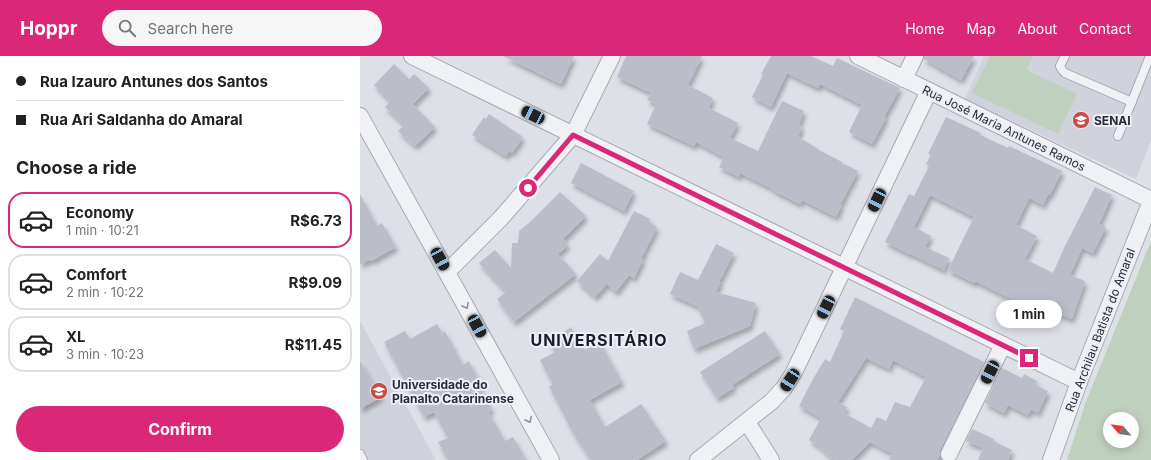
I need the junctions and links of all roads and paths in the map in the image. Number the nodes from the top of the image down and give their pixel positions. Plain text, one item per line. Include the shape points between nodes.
1 (412, 56) edge
2 (612, 56) edge
3 (858, 56) edge
4 (915, 56) edge
5 (1065, 56) edge
6 (1150, 56) edge
7 (904, 79) junction
8 (930, 91) junction
9 (1132, 102) junction
10 (360, 116) edge
11 (573, 135) junction
12 (1118, 136) dead end
13 (1151, 201) edge
14 (845, 268) junction
15 (447, 272) junction
16 (1004, 345) junction
17 (1079, 382) junction
18 (747, 422) junction
19 (360, 454) edge
20 (949, 454) dead end
21 (363, 460) edge
22 (551, 460) edge
23 (698, 460) edge
24 (771, 460) edge
25 (1051, 460) edge

1 - 11 street
2 - 11 street
3 - 7 street, Rua José Maria Antunes Ramos
4 - 7 street
5 - 9 lane via 1060,66 1065,73
6 - 9 lane
7 - 8 street, Rua José Maria Antunes Ramos
8 - 13 street, Rua José Maria Antunes Ramos
8 - 14 street
9 - 12 lane
10 - 15 street
11 - 14 street
11 - 15 street via 501,218
13 - 17 street, Rua Archilau Batista do Amaral
14 - 16 street
14 - 18 street via 788,382 771,402
15 -> 22 street
16 - 17 street
16 - 20 street
17 - 25 street, Rua Archilau Batista do Amaral
18 - 23 street
18 - 24 street
19 - 21 lane

